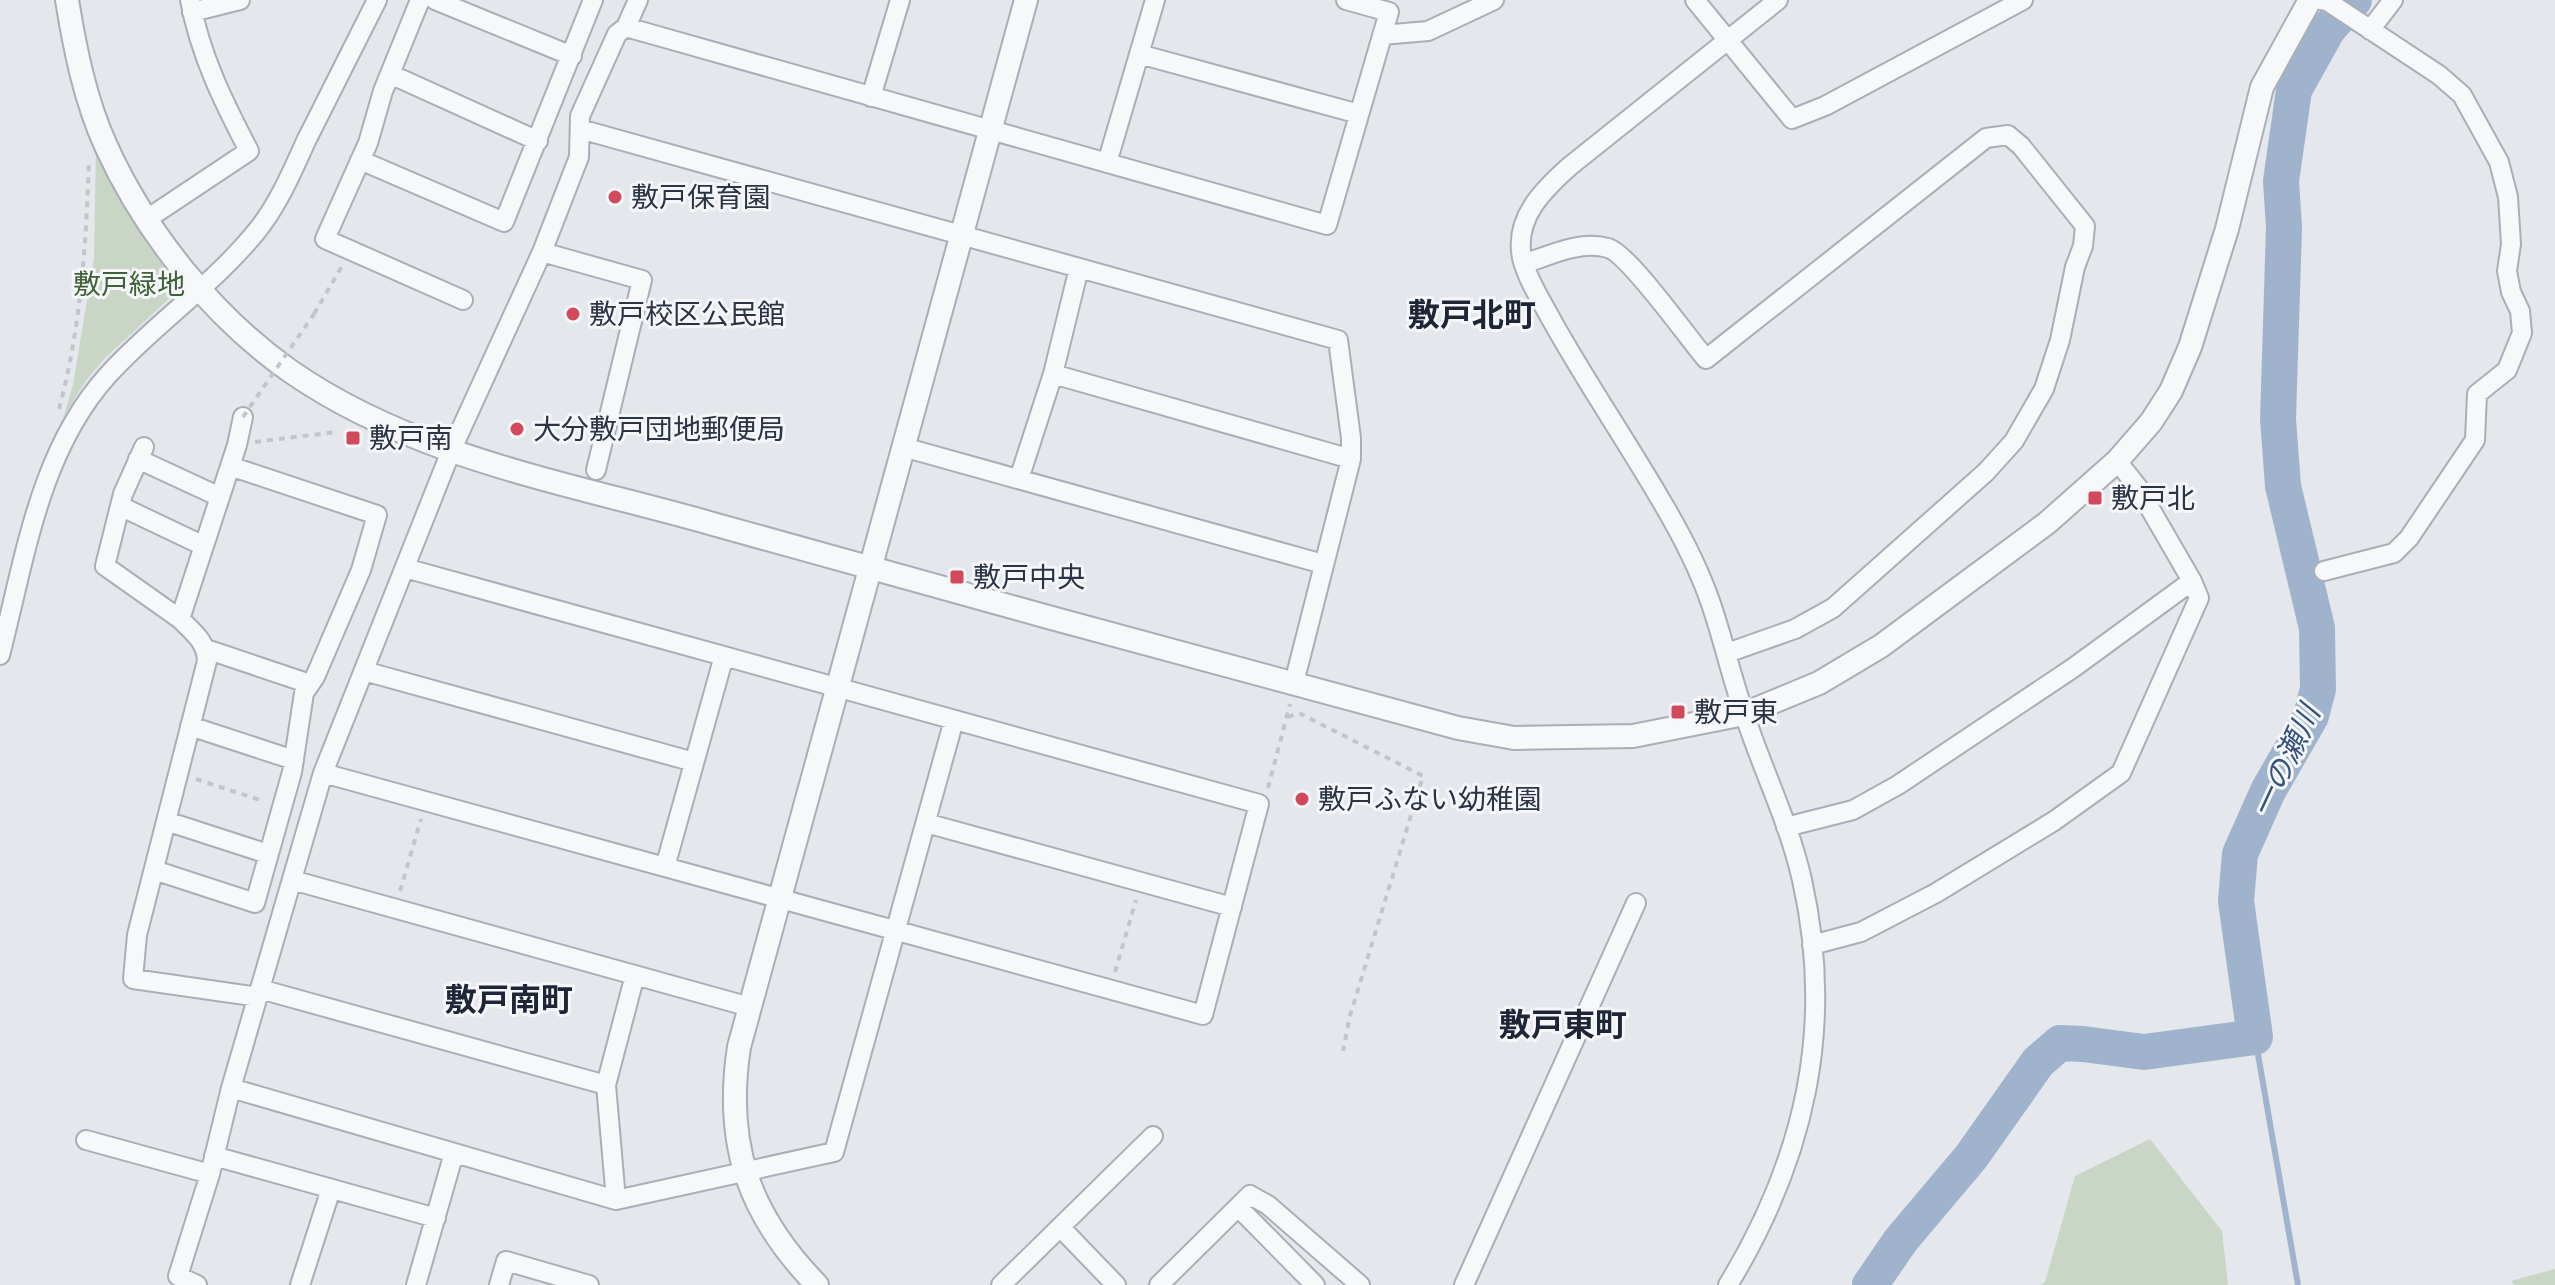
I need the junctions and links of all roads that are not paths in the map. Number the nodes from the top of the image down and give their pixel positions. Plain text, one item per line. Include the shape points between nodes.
1 (67, 0) edge
2 (240, 0) edge
3 (377, 0) edge
4 (420, 0) edge
5 (435, 0) edge
6 (593, 0) edge
7 (638, 0) edge
8 (900, 0) edge
9 (1026, 0) edge
10 (1155, 0) edge
11 (1346, 0) edge
12 (1494, 0) edge
13 (1695, 0) edge
14 (1778, 0) edge
15 (2023, 0) edge
16 (2319, 0) edge
17 (2393, 0) edge
18 (191, 6) edge
19 (2365, 26) junction
20 (626, 27) junction
21 (1382, 35) junction
22 (1727, 39) junction
23 (1139, 54) junction
24 (572, 56) junction
25 (390, 74) junction
26 (871, 97) junction
27 (1359, 114) junction
28 (580, 129) junction
29 (990, 130) junction
30 (538, 141) junction
31 (360, 160) junction
32 (1107, 163) junction
33 (147, 219) junction
34 (962, 235) junction
35 (542, 252) junction
36 (1524, 264) junction
37 (1079, 268) junction
38 (201, 289) junction
39 (463, 300) dead end
40 (1053, 374) junction
41 (243, 417) road end
42 (903, 447) junction
43 (451, 451) junction
44 (1351, 459) junction
45 (2117, 461) junction
46 (230, 466) junction
47 (596, 470) dead end
48 (1019, 479) junction
49 (220, 497) junction
50 (120, 506) junction
51 (204, 546) junction
52 (1323, 564) junction
53 (405, 568) junction
54 (870, 569) junction
55 (2324, 571) dead end
56 (2192, 581) junction
57 (180, 619) junction
58 (206, 649) junction
59 (1727, 653) junction
60 (0, 655) edge
61 (724, 656) junction
62 (364, 671) junction
63 (1297, 671) dead end
64 (310, 684) junction
65 (838, 687) junction
66 (1744, 714) junction
67 (954, 720) junction
68 (190, 726) junction
69 (294, 760) junction
70 (694, 762) junction
71 (323, 773) junction
72 (166, 821) junction
73 (926, 823) junction
74 (1786, 827) junction
75 (268, 854) junction
76 (665, 867) junction
77 (154, 870) junction
78 (292, 880) junction
79 (780, 898) junction
80 (1636, 903) dead end
81 (1232, 907) junction
82 (896, 930) junction
83 (1812, 945) junction
84 (635, 975) junction
85 (259, 993) junction
86 (750, 1007) junction
87 (606, 1085) junction
88 (231, 1088) junction
89 (1153, 1136) dead end
90 (86, 1140) dead end
91 (454, 1153) junction
92 (212, 1165) junction
93 (746, 1171) junction
94 (331, 1189) junction
95 (616, 1200) junction
96 (1238, 1207) junction
97 (436, 1218) junction
98 (1060, 1227) junction
99 (197, 1285) edge
100 (300, 1285) edge
101 (416, 1285) edge
102 (499, 1285) edge
103 (589, 1285) edge
104 (817, 1285) edge
105 (1001, 1285) edge
106 (1116, 1285) edge
107 (1159, 1285) edge
108 (1315, 1285) edge
109 (1360, 1285) edge
110 (1464, 1285) edge
111 (1728, 1285) edge

1 - 33 street via 75,51 104,142
2 - 18 street
3 - 38 street via 280,194 258,230
4 - 25 street
5 - 24 street
6 - 24 street
7 - 20 street
8 - 26 street
9 - 29 street
10 - 23 street
11 - 21 street via 1389,12
12 - 21 street via 1428,31
13 - 22 street
14 - 22 street
15 - 22 street via 1792,119
16 - 19 street
16 - 45 street via 2262,87 2227,229 2171,391
17 - 19 street
18 - 33 street via 212,77 249,151
19 - 55 street via 2462,95 2499,162 2509,212 2507,271 2522,333 2507,370 2477,394 2475,440 2409,538 2394,553
20 - 26 street
20 - 28 street via 617,34 580,116
21 - 27 street
22 - 36 street via 1543,190 1528,212 1520,239
23 - 27 street
23 - 32 street
24 - 30 street
25 - 30 street
25 - 31 street
26 - 29 street
27 - 32 street via 1327,225
28 - 34 street
28 - 35 street via 579,157
29 - 32 street
29 - 34 street
30 - 31 street via 504,222
31 - 39 street via 325,239
33 - 38 street
34 - 37 street
34 - 42 street
35 - 43 street
35 - 47 street via 642,280
36 - 59 street via 1573,359 1688,549
36 - 59 street via 1570,249 1611,248 1706,359 1986,138 2008,135 2021,146 2085,226 2044,389 2014,441 1833,608 1795,629
37 - 40 street
37 - 44 street via 1338,340
38 - 43 street via 265,352 304,380 377,422
38 - 60 street via 106,377 60,446 44,487
40 - 44 street
40 - 48 street
41 - 46 street
42 - 48 street
42 - 54 street
43 - 53 street
43 - 54 street
44 - 52 street
45 - 56 street
45 - 66 street via 2047,523 1881,646 1819,683
46 - 49 street
46 - 64 street via 377,515 361,570
48 - 52 street
49 - 50 street via 141,453
49 - 51 street
50 - 51 street
50 - 57 street via 105,566
51 - 57 street
52 - 63 street
53 - 61 street
53 - 62 street
54 - 65 street
54 - 66 street via 1458,728 1514,738 1633,736
56 - 74 street via 1898,785 1853,810
56 - 83 street via 2199,598 2121,773 1936,893 1861,932
57 - 58 street
58 - 64 street
58 - 68 street
59 - 66 street
61 - 65 street
61 - 70 street
62 - 70 street
62 - 71 street
64 - 69 street via 304,693
65 - 67 street
65 - 79 street
66 - 74 street
67 - 73 street
67 - 81 street via 1259,804
68 - 69 street
68 - 72 street
69 - 75 street
70 - 76 street
71 - 76 street
71 - 78 street
72 - 75 street
72 - 77 street
73 - 81 street
73 - 82 street
74 - 83 street via 1802,879
75 - 77 street via 255,903
76 - 79 street
77 - 85 street via 137,935 133,979
78 - 84 street
78 - 85 street
79 - 82 street
79 - 86 street
80 - 110 street
81 - 82 street via 1203,1015
82 - 93 street via 834,1152
83 - 111 street via 1814,1036 1805,1104 1775,1193
84 - 86 street
84 - 87 street
85 - 87 street
85 - 88 street
86 - 93 street via 733,1083
87 - 95 street
88 - 91 street
88 - 92 street
89 - 98 street
90 - 92 street
91 - 95 street
91 - 97 street
92 - 94 street
92 - 99 street via 178,1276
93 - 95 street
93 - 104 street via 764,1219
94 - 97 street
94 - 100 street
96 - 107 street
96 - 108 street
96 - 109 street via 1250,1195 1268,1205
97 - 101 street
98 - 105 street
98 - 106 street
102 - 103 street via 506,1261

